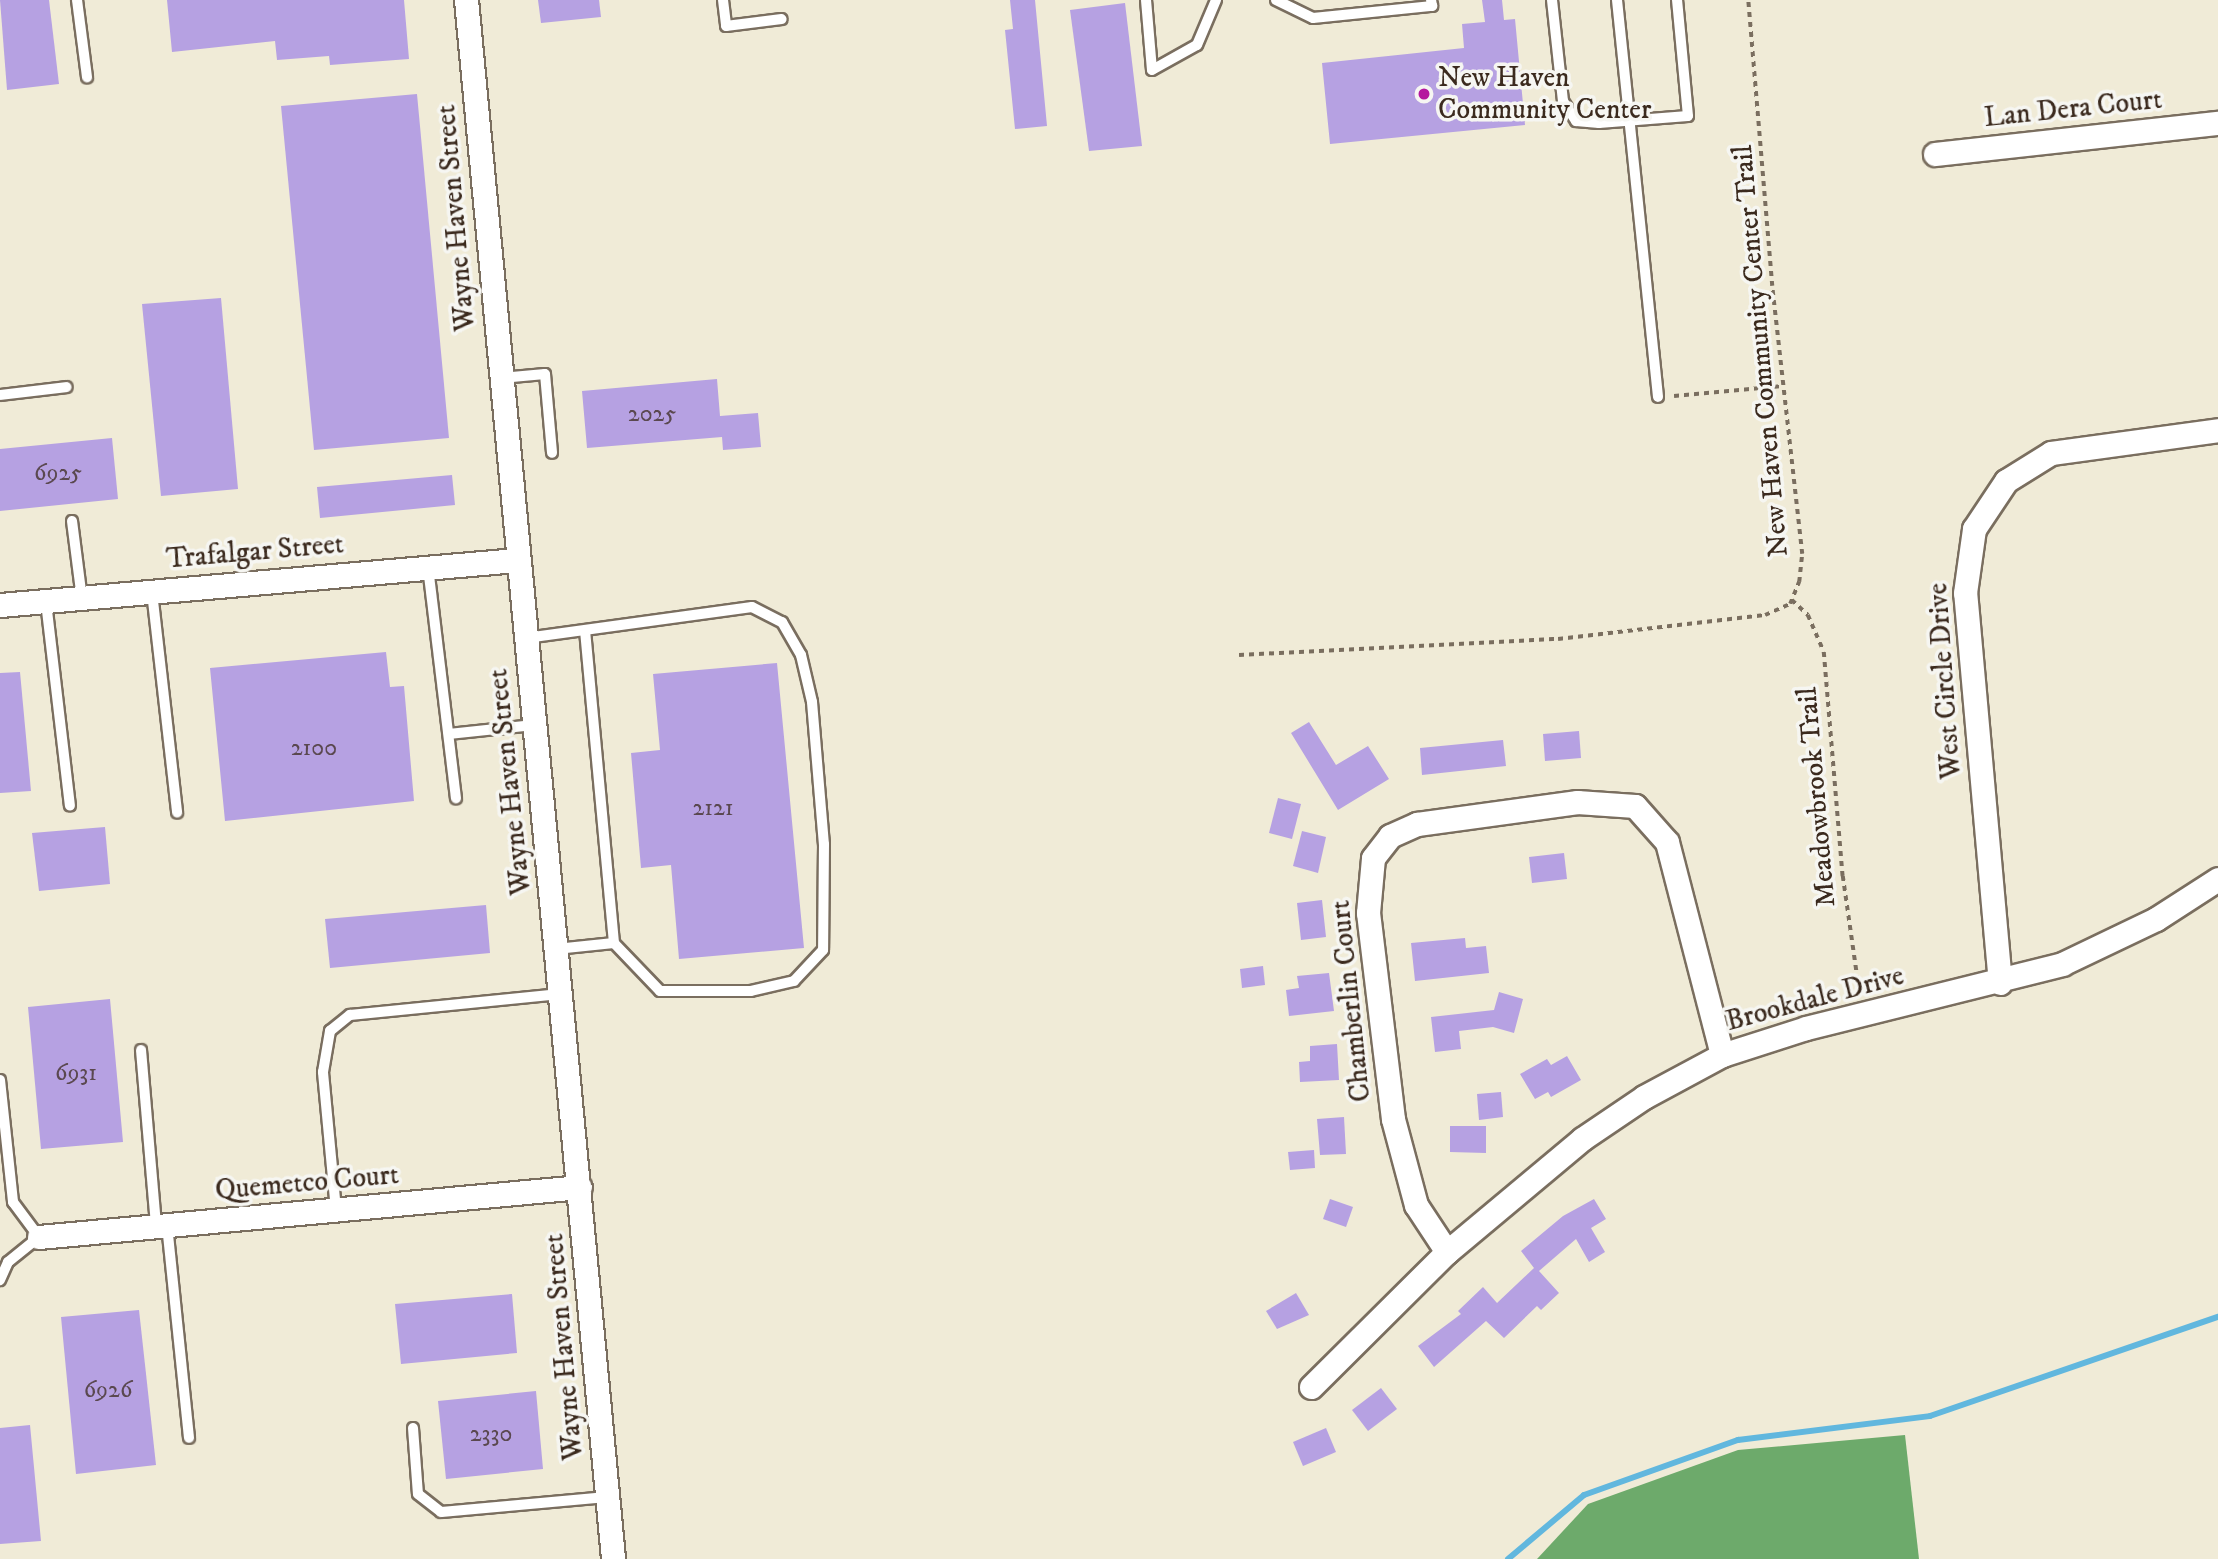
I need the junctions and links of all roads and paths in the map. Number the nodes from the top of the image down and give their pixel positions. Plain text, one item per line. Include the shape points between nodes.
1 (77, 0) edge
2 (466, 0) edge
3 (723, 0) edge
4 (1146, 0) edge
5 (1216, 0) edge
6 (1276, 0) edge
7 (1431, 0) edge
8 (1552, 0) edge
9 (1617, 0) edge
10 (1677, 0) edge
11 (1748, 0) edge
12 (782, 19) dead end
13 (87, 77) dead end
14 (1630, 122) junction
15 (2218, 123) edge
16 (1935, 154) dead end
17 (501, 377) junction
18 (1783, 386) junction
19 (67, 387) dead end
20 (0, 395) edge
21 (1658, 397) joint
22 (2218, 430) edge
23 (552, 453) dead end
24 (72, 522) dead end
25 (516, 560) junction
26 (428, 567) junction
27 (152, 592) junction
28 (82, 599) junction
29 (1792, 600) junction
30 (47, 601) junction
31 (0, 605) edge
32 (585, 633) junction
33 (526, 638) junction
34 (1239, 654) dead end
35 (534, 725) junction
36 (449, 734) junction
37 (456, 798) dead end
38 (70, 806) dead end
39 (177, 813) dead end
40 (2218, 879) edge
41 (614, 943) junction
42 (556, 949) junction
43 (2000, 983) junction
44 (561, 994) junction
45 (1861, 1001) dead end
46 (141, 1050) dead end
47 (1722, 1055) junction
48 (0, 1080) edge
49 (1, 1100) edge
50 (580, 1187) junction
51 (336, 1210) junction
52 (162, 1226) junction
53 (39, 1237) junction
54 (1447, 1252) junction
55 (0, 1280) edge
56 (1311, 1387) dead end
57 (413, 1428) dead end
58 (189, 1438) dead end
59 (607, 1497) junction
60 (613, 1559) edge

1 - 13 lane
2 - 17 street, Wayne Haven Street
3 - 12 lane via 726,26
4 - 5 lane via 1152,70 1197,45
6 - 7 lane via 1313,18 1432,6
8 - 14 lane via 1563,101 1570,116 1585,123
9 - 14 lane
10 - 14 lane via 1688,116
11 - 18 path, New Haven Community Center Trail
14 - 21 lane
15 - 16 street, Lan Dera Court
17 - 23 lane via 545,374
17 - 25 street, Wayne Haven Street
18 - 21 path
18 - 29 path, New Haven Community Center Trail via 1802,554
19 - 20 lane
22 - 43 street, West Circle Drive via 2051,453 2006,481 1974,529 1965,593
24 - 28 lane
25 - 26 street, Trafalgar Street
25 - 33 street, Wayne Haven Street
26 - 27 street, Trafalgar Street
26 - 36 lane
27 - 28 street, Trafalgar Street
27 - 39 lane
28 - 30 street, Trafalgar Street
29 - 34 path via 1781,611 1765,615 1558,639
29 - 45 path, Meadowbrook Trail via 1808,615 1824,652 1843,876
30 - 31 street, Trafalgar Street
30 - 38 lane
32 - 33 lane
32 - 41 lane
32 - 41 lane via 752,607 782,622 801,654 812,702 824,844 823,950 794,981 751,991 660,991
33 - 35 street, Wayne Haven Street
35 - 36 lane
35 - 42 street, Wayne Haven Street
36 - 37 lane
40 - 43 street, Brookdale Drive via 2156,919 2062,964
41 - 42 lane
42 - 44 street, Wayne Haven Street
43 - 47 street, Brookdale Drive via 1806,1028
44 - 50 street, Wayne Haven Street
44 - 51 lane via 350,1015 330,1031 323,1072
46 - 52 lane
47 - 54 street, Brookdale Drive via 1644,1097 1582,1139
47 - 54 street, Chamberlin Court via 1667,842 1635,806 1577,802 1417,824 1390,836 1373,858 1368,913 1392,1119 1416,1205
48 - 49 lane
49 - 53 lane via 13,1202
50 - 51 street, Quemetco Court
50 - 59 street, Wayne Haven Street
51 - 52 street, Quemetco Court
52 - 53 street, Quemetco Court
52 - 58 lane
53 - 55 lane via 8,1262
54 - 56 street, Brookdale Drive
57 - 59 lane via 418,1494 441,1512
59 - 60 street, Wayne Haven Street

